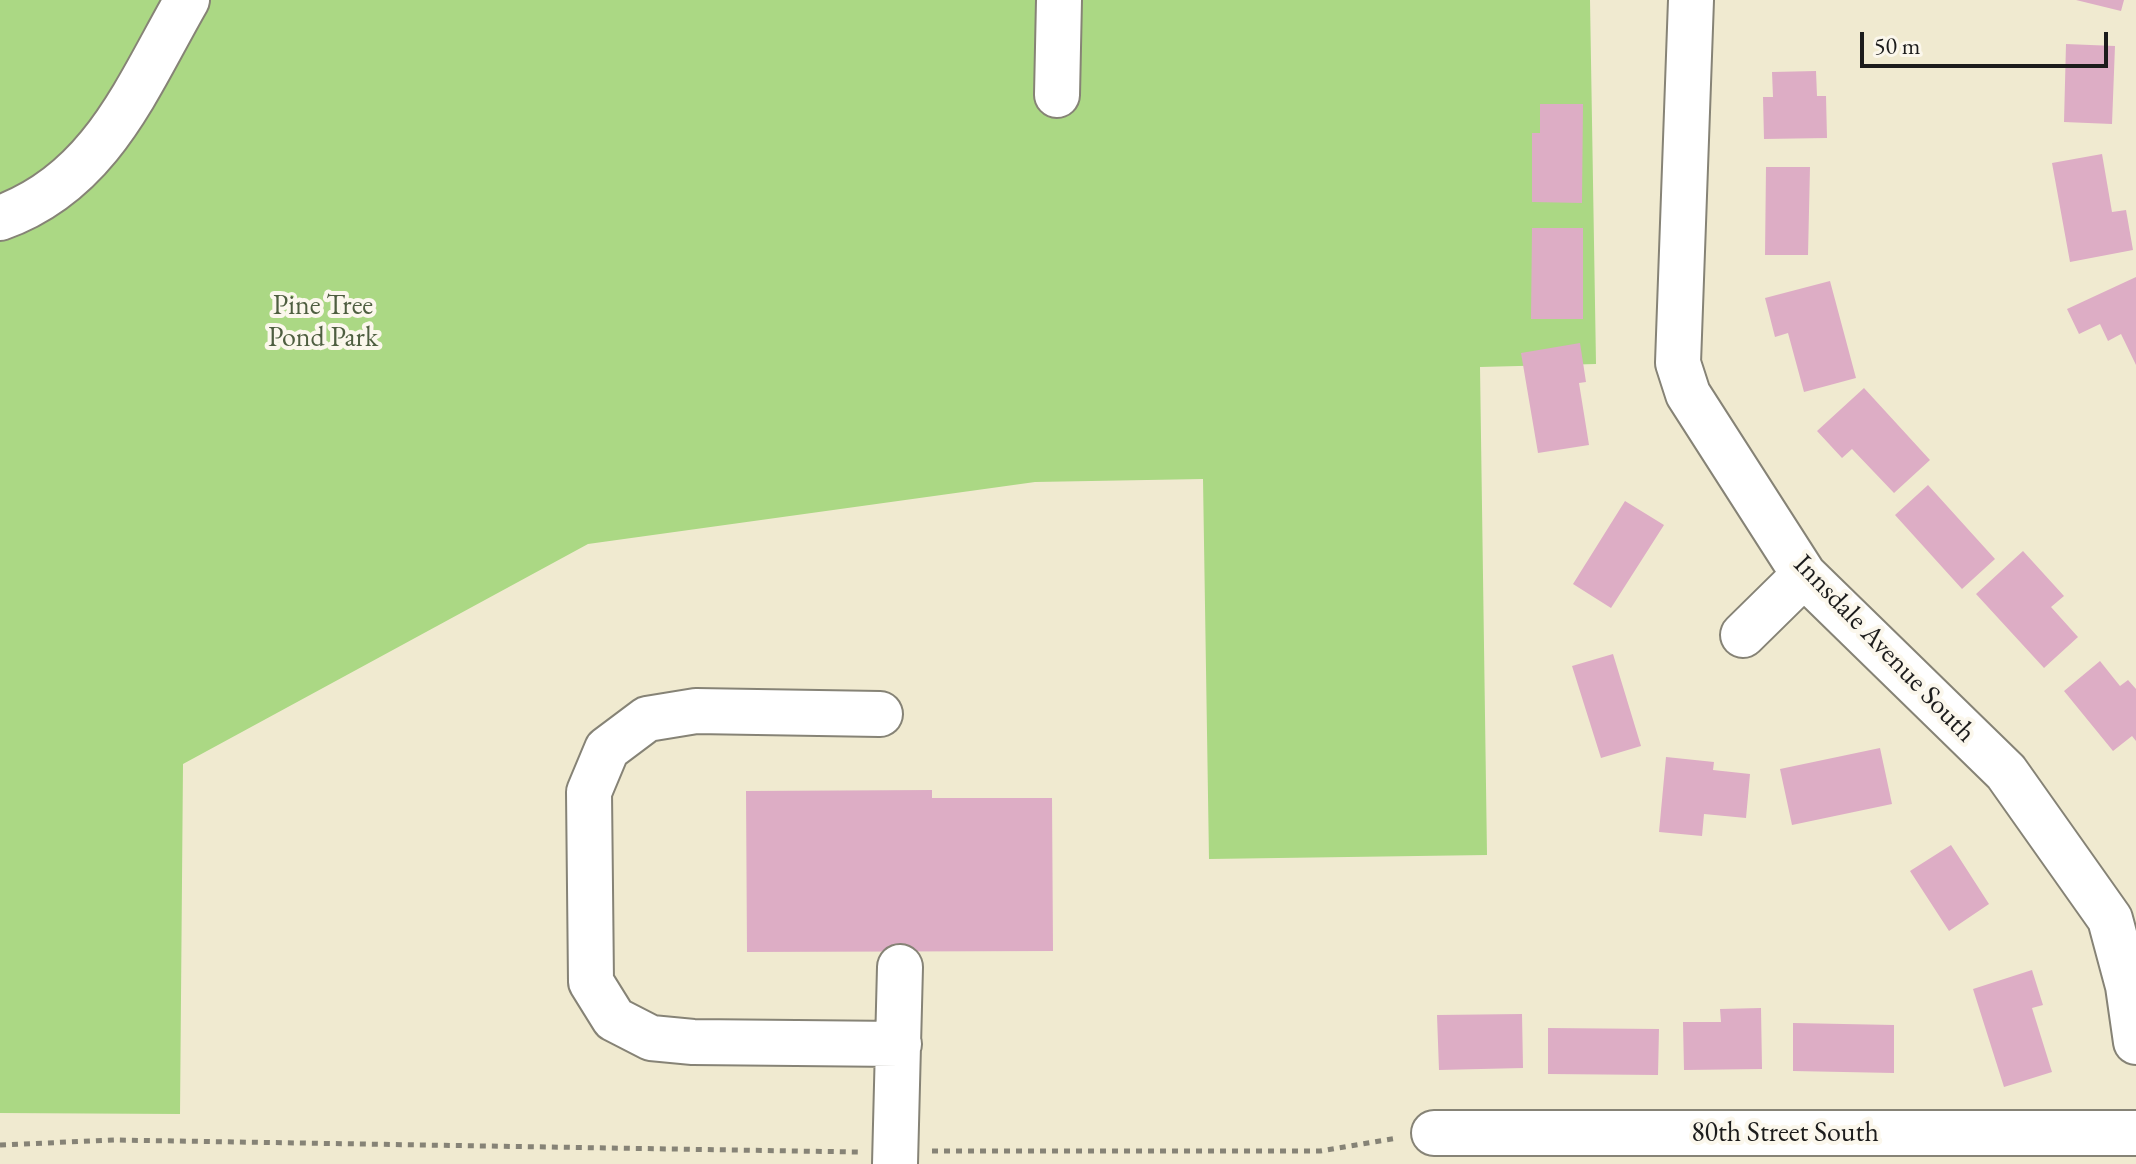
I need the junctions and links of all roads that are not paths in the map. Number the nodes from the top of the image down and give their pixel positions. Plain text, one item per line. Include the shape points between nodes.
1 (187, 0) edge
2 (1059, 0) edge
3 (1691, 0) edge
4 (1057, 95) dead end
5 (0, 218) edge
6 (1804, 575) junction
7 (1743, 635) dead end
8 (880, 714) dead end
9 (900, 967) dead end
10 (2136, 1042) edge
11 (899, 1044) junction
12 (1434, 1133) road end
13 (2136, 1133) edge
14 (896, 1157) edge

1 - 5 street via 107,138 69,181 32,207
2 - 4 street
3 - 6 street, Innsdale Avenue South via 1678,363 1688,394
6 - 7 street
6 - 10 street, Innsdale Avenue South via 2006,772 2110,919
8 - 11 street via 696,711 647,719 607,749 589,792 591,982 614,1019 651,1038
9 - 11 street
11 - 14 street
12 - 13 street, 80th Street South

